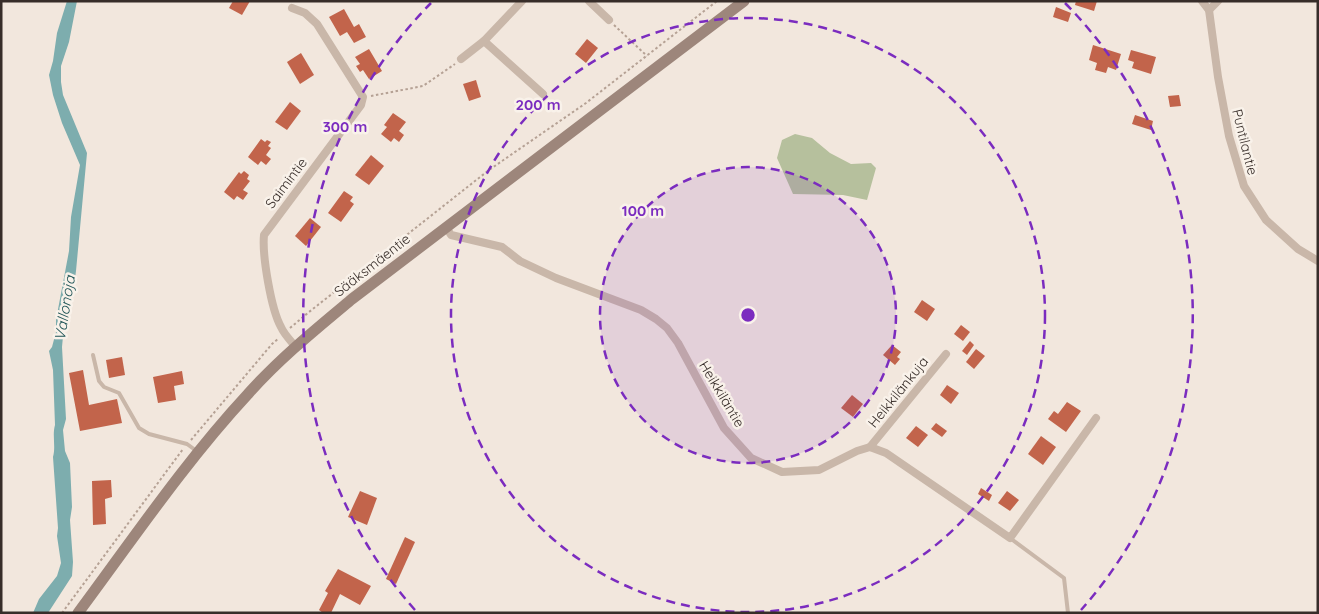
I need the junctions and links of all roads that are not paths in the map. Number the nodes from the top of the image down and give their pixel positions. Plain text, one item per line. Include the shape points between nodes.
1 (522, 1) edge
2 (589, 1) edge
3 (744, 1) edge
4 (1202, 1) edge
5 (1218, 1) edge
6 (292, 8) dead end
7 (1209, 10) junction
8 (609, 20) road end
9 (484, 41) junction
10 (462, 59) road end
11 (543, 94) dead end
12 (446, 227) junction
13 (1318, 261) edge
14 (296, 346) junction
15 (946, 354) dead end
16 (93, 355) dead end
17 (1096, 418) dead end
18 (870, 447) junction
19 (198, 452) junction
20 (1010, 538) junction
21 (78, 613) edge
22 (1068, 613) edge

1 - 9 street
2 - 8 street
3 - 12 street, Sääksmäentie
4 - 7 street
5 - 7 street
6 - 14 street, Saimintie via 305,13 317,24 363,97 361,105 264,234 266,269 275,313 280,326
7 - 13 street, Puntilantie via 1229,136 1244,186 1266,220 1298,249
9 - 10 street
9 - 11 street
12 - 14 street, Sääksmäentie
12 - 18 street, Heikkiläntie via 452,235 502,247 520,261 556,278 641,310 656,319 678,343 724,428 751,458 782,472 819,470
14 - 19 street, Sääksmäentie via 248,393
15 - 18 street, Heikkilänkuja
16 - 19 lane via 99,381 104,387 119,393 139,428 149,434 187,444
17 - 20 street
18 - 20 street via 886,453
19 - 21 street, Sääksmäentie
20 - 22 lane via 1064,578

